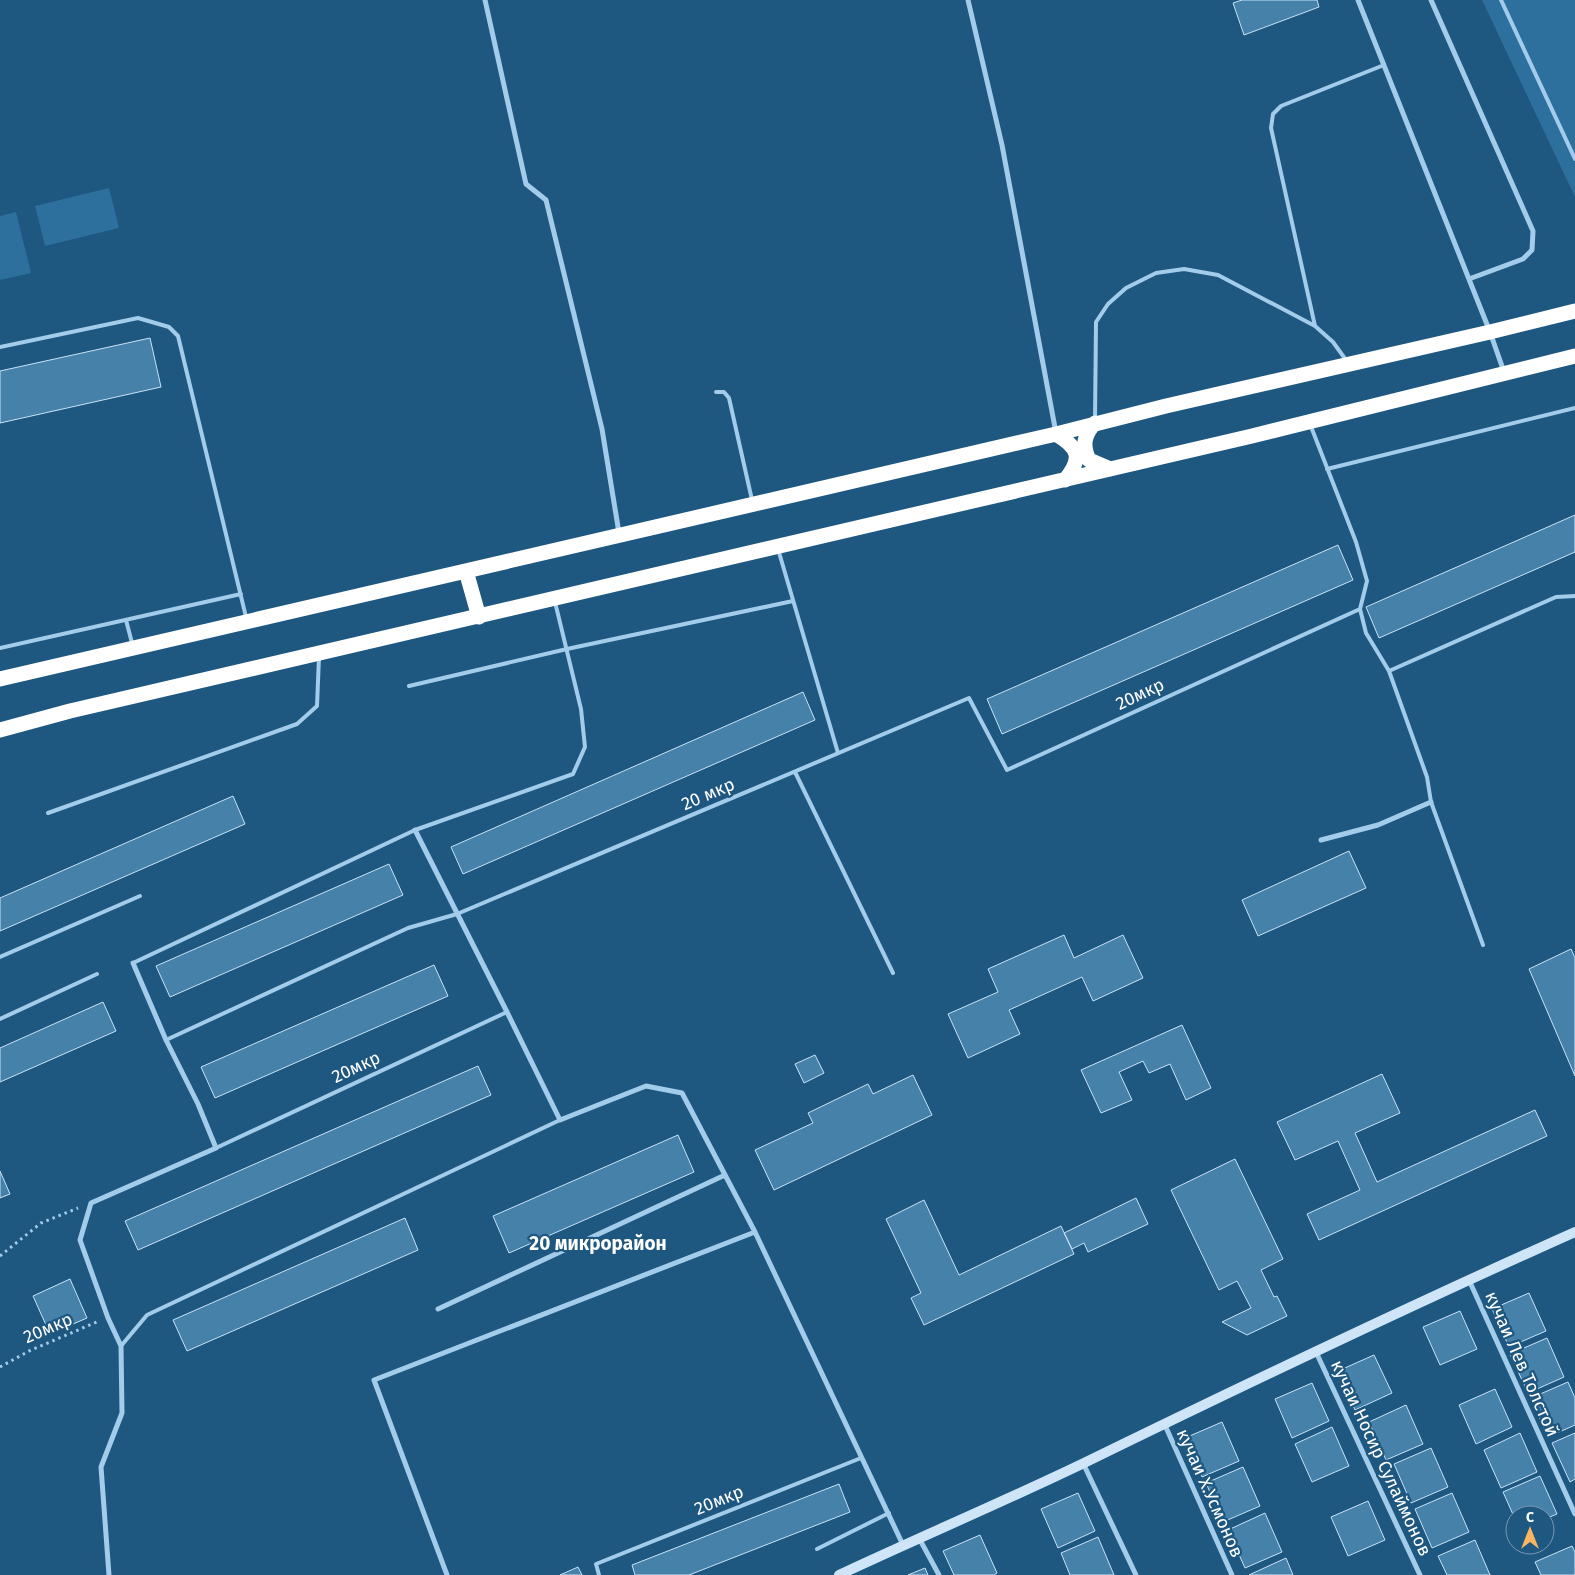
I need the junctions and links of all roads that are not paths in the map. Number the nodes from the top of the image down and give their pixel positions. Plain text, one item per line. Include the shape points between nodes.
1 (485, 0) edge
2 (968, 0) edge
3 (1358, 0) edge
4 (1431, 0) edge
5 (1501, 0) edge
6 (1384, 65) junction
7 (1575, 159) edge
8 (1469, 279) junction
9 (1575, 311) edge
10 (1315, 326) junction
11 (1490, 332) junction
12 (0, 347) edge
13 (1575, 356) edge
14 (1348, 364) junction
15 (1505, 373) junction
16 (716, 392) dead end
17 (1575, 408) edge
18 (1309, 422) junction
19 (1095, 423) junction
20 (1056, 434) junction
21 (1328, 469) junction
22 (1110, 470) junction
23 (1065, 480) junction
24 (753, 504) junction
25 (619, 536) junction
26 (777, 547) junction
27 (466, 571) junction
28 (241, 594) junction
29 (1575, 596) edge
30 (554, 598) junction
31 (793, 601) junction
32 (1360, 609) junction
33 (479, 617) junction
34 (126, 620) junction
35 (247, 622) junction
36 (0, 648) edge
37 (134, 648) junction
38 (567, 649) junction
39 (319, 654) junction
40 (1389, 671) junction
41 (0, 679) edge
42 (409, 686) dead end
43 (969, 698) joint
44 (0, 730) edge
45 (838, 753) junction
46 (795, 772) junction
47 (1431, 802) junction
48 (48, 813) dead end
49 (415, 830) junction
50 (1321, 840) dead end
51 (140, 896) dead end
52 (457, 914) junction
53 (1483, 945) dead end
54 (0, 957) edge
55 (133, 963) joint
56 (893, 973) dead end
57 (97, 974) dead end
58 (507, 1012) junction
59 (0, 1019) edge
60 (166, 1040) junction
61 (560, 1120) junction
62 (216, 1148) junction
63 (725, 1174) junction
64 (755, 1232) junction
65 (1575, 1232) edge
66 (1469, 1279) junction
67 (438, 1308) dead end
68 (121, 1346) junction
69 (1316, 1352) junction
70 (1164, 1423) junction
71 (861, 1458) junction
72 (1082, 1463) junction
73 (888, 1513) junction
74 (1575, 1514) edge
75 (919, 1538) junction
76 (903, 1545) junction
77 (816, 1549) dead end
78 (109, 1575) edge
79 (447, 1575) edge
80 (599, 1575) edge
81 (839, 1575) edge
82 (939, 1575) edge
83 (1136, 1575) edge
84 (1232, 1575) edge
85 (1420, 1575) edge

1 - 25 street via 526,184 546,200 602,429
2 - 20 street via 1002,145
3 - 6 street
4 - 8 street via 1533,231 1532,250 1523,259
5 - 7 lane
6 - 8 street
6 - 10 lane via 1281,106 1273,114 1271,128
8 - 11 street
9 - 11 highway
10 - 14 lane via 1333,342
10 - 19 lane via 1218,275 1184,269 1156,273 1126,288 1108,304 1096,322
11 - 14 highway
11 - 15 street
12 - 28 lane via 138,318 169,326 178,336
13 - 15 highway
14 - 19 highway
15 - 18 highway
16 - 24 lane via 724,392 729,398
17 - 21 lane
18 - 21 lane
18 - 22 highway
19 - 20 highway
19 - 22 highway via 1084,438 1084,450 1089,460
20 - 23 highway via 1075,448 1074,469
20 - 24 highway
21 - 32 lane via 1367,581
22 - 23 highway
23 - 26 highway
24 - 25 highway
25 - 27 highway
26 - 30 highway
26 - 31 lane
27 - 33 highway
27 - 35 highway
28 - 34 lane
28 - 35 lane
29 - 40 lane via 1556,597
30 - 33 highway
30 - 38 lane
31 - 38 lane
31 - 45 lane
32 - 40 lane via 1366,633
32 - 43 lane, 20мкр via 1007,770
33 - 39 highway
34 - 36 lane
34 - 37 lane
35 - 37 highway
37 - 41 highway
38 - 42 lane
38 - 49 lane via 581,709 585,747 573,774
39 - 44 highway
39 - 48 lane via 317,706 297,724
40 - 47 lane via 1427,777
43 - 45 lane, 20 мкр
45 - 46 lane, 20 мкр
46 - 52 lane, 20 мкр
46 - 56 lane
47 - 50 street via 1378,825
47 - 53 lane
49 - 52 street
49 - 55 lane
51 - 54 lane
52 - 58 street
52 - 60 lane via 408,928
55 - 60 street
57 - 59 lane
58 - 61 street
58 - 62 lane, 20мкр
60 - 62 street
61 - 63 street via 646,1086 682,1093
61 - 68 lane via 147,1315
62 - 68 street, 20мкр via 91,1203 80,1240
63 - 64 street
63 - 67 street
64 - 71 street
64 - 79 street via 374,1380
65 - 66 main road
66 - 69 main road
66 - 74 street, кучаи Лев Толстой
68 - 78 street via 122,1413 101,1467
69 - 70 main road
69 - 85 street, кучаи Носир Сулаймонов
70 - 72 main road
70 - 84 street, кучаи Х.Усмонов
71 - 73 street
71 - 80 lane, 20мкр via 596,1564
72 - 75 main road
72 - 83 street
73 - 76 street
73 - 77 lane
75 - 76 main road
75 - 82 street
76 - 81 main road

